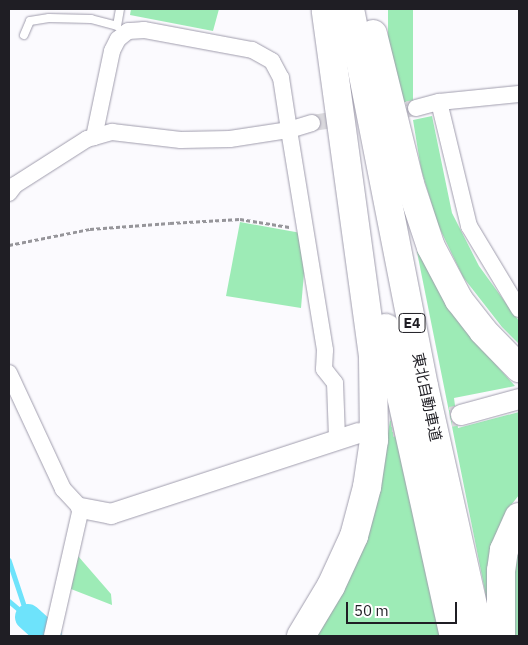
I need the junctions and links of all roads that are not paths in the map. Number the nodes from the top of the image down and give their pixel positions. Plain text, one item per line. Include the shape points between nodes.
1 (120, 9) edge
2 (366, 9) edge
3 (334, 10) edge
4 (120, 30) junction
5 (24, 35) dead end
6 (519, 94) edge
7 (438, 102) junction
8 (416, 108) tunnel mouth
9 (312, 123) tunnel mouth
10 (288, 130) junction
11 (94, 137) junction
12 (9, 193) edge
13 (519, 309) edge
14 (519, 368) edge
15 (9, 374) edge
16 (519, 399) edge
17 (461, 415) tunnel mouth
18 (359, 433) tunnel mouth
19 (337, 437) junction
20 (80, 508) junction
21 (519, 517) edge
22 (53, 628) edge
23 (301, 636) edge
24 (454, 636) edge
25 (480, 636) edge
26 (501, 636) edge

1 - 4 lane
2 - 14 highway via 410,184 432,247 459,300 483,331
3 - 23 highway via 374,356 374,440 367,487 354,536 332,586
3 - 24 highway, 東北自動車道 / E4 via 398,390
3 - 25 highway, 東北自動車道 / E4 via 422,376
4 - 5 lane via 91,19 49,18 30,21
4 - 10 street via 144,30 252,50 272,61 281,78
4 - 11 street via 112,51
6 - 7 street
7 - 8 street
7 - 13 street via 469,226
9 - 10 street
10 - 11 street via 230,139 181,140 112,132
10 - 19 street via 325,350 324,370 334,382
11 - 12 street via 50,161
15 - 20 street via 63,489
16 - 17 street
18 - 19 street
19 - 20 street via 110,514
20 - 22 street
21 - 26 highway via 504,550 500,571

